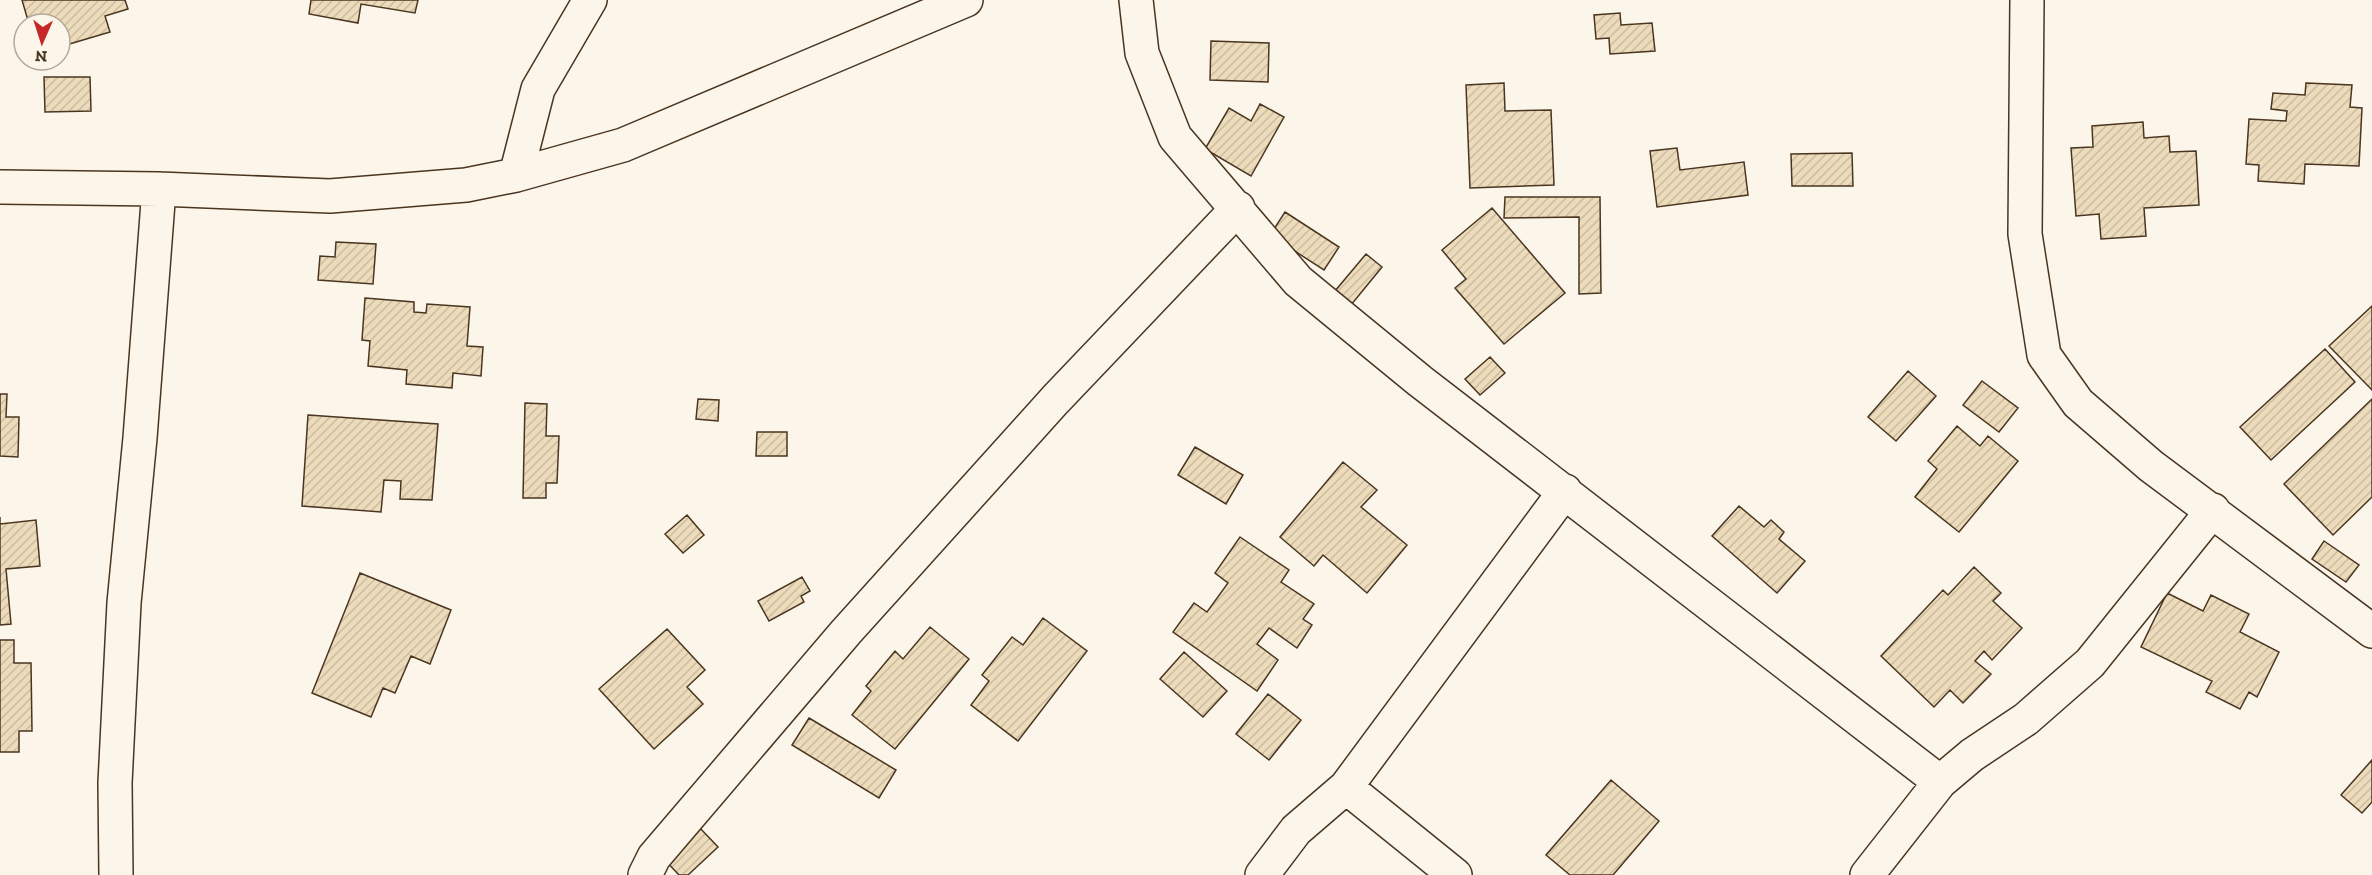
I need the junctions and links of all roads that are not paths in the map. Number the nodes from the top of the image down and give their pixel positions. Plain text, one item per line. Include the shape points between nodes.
1 (590, 0) edge
2 (966, 0) edge
3 (1136, 0) edge
4 (2027, 0) edge
5 (516, 175) junction
6 (0, 187) edge
7 (159, 189) junction
8 (1238, 208) junction
9 (1565, 491) junction
10 (2213, 510) junction
11 (2372, 631) edge
12 (1940, 782) junction
13 (1346, 787) junction
14 (116, 875) edge
15 (645, 875) edge
16 (1262, 875) edge
17 (1455, 875) edge
18 (1867, 875) edge

1 - 5 street via 538,89
2 - 5 street via 624,145
3 - 8 street via 1142,53 1175,137
4 - 10 street via 2025,234 2044,355 2078,403 2151,466
5 - 7 street via 466,185 330,196
6 - 7 street
7 - 14 street via 124,603 115,783
8 - 9 street via 1298,281 1420,381
8 - 15 street via 1055,400 846,632 654,857
9 - 12 street
9 - 13 street
10 - 11 street
10 - 12 street via 2090,663 2026,720 1972,755
12 - 18 street
13 - 16 street via 1296,830
13 - 17 street

